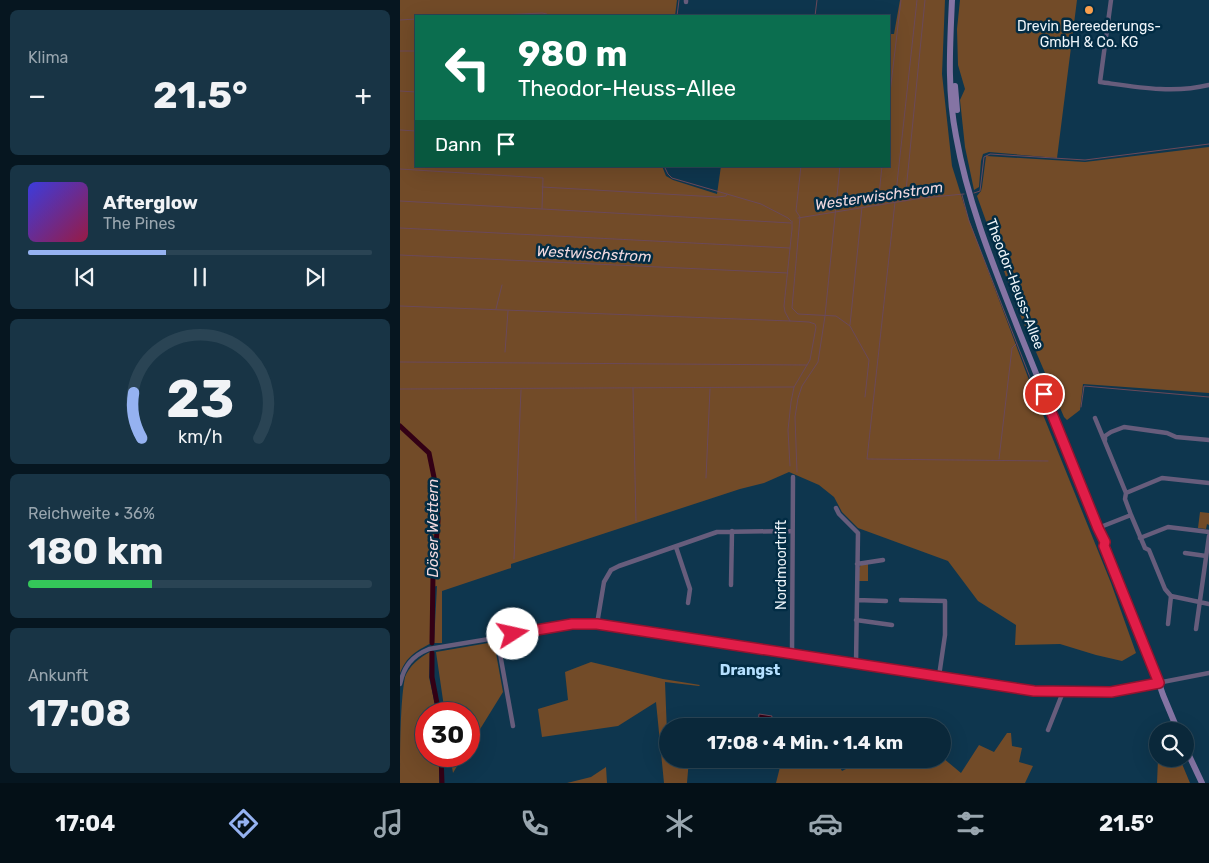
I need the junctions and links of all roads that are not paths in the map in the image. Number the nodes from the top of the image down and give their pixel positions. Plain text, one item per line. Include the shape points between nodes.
1 (953, 0) edge
2 (1111, 0) edge
3 (1209, 85) edge
4 (1095, 418) dead end
5 (1105, 440) junction
6 (1209, 440) edge
7 (793, 477) dead end
8 (1209, 483) edge
9 (1126, 492) junction
10 (836, 508) dead end
11 (1131, 515) junction
12 (1098, 529) junction
13 (732, 531) junction
14 (792, 531) junction
15 (1209, 532) edge
16 (1209, 536) edge
17 (1140, 538) junction
18 (676, 547) junction
19 (1186, 553) dead end
20 (1206, 556) junction
21 (883, 560) dead end
22 (857, 564) junction
23 (731, 585) dead end
24 (1171, 596) junction
25 (856, 600) junction
26 (901, 600) dead end
27 (886, 601) dead end
28 (1200, 602) junction
29 (688, 603) dead end
30 (1209, 604) edge
31 (856, 620) junction
32 (597, 624) junction
33 (1168, 624) dead end
34 (892, 625) dead end
35 (1196, 629) dead end
36 (497, 637) junction
37 (792, 654) junction
38 (856, 664) junction
39 (1209, 673) edge
40 (939, 676) junction
41 (400, 681) edge
42 (1159, 683) junction
43 (1063, 692) junction
44 (1174, 722) edge
45 (513, 726) dead end
46 (1048, 730) dead end
47 (1194, 766) edge
48 (1202, 783) edge

1 - 12 street, Theodor-Heuss-Allee via 953,87 961,157 971,199 989,254
2 - 3 street via 1100,82 1157,89
4 - 5 street
5 - 6 street via 1105,436 1124,427
5 - 9 street
7 - 14 street, Nordmoortrift
8 - 9 street via 1162,478
9 - 11 street
10 - 22 street via 858,533
11 - 12 street
11 - 17 street
12 - 42 street, Theodor-Heuss-Allee
13 - 14 street
13 - 18 street via 717,532
13 - 23 street
14 - 37 street, Nordmoortrift
15 - 17 street via 1168,527
16 - 20 street
17 - 24 street via 1149,550 1164,589
18 - 29 street via 690,589
18 - 32 street via 611,570 604,582
19 - 20 street
20 - 28 street
21 - 22 street
22 - 25 street
24 - 28 street
24 - 33 street
25 - 27 street
25 - 31 street
26 - 40 street via 945,601 945,635
28 - 30 street
28 - 35 street
31 - 34 street
31 - 38 street
32 - 36 street via 572,624
32 - 37 street
36 - 41 street via 432,648 415,655
36 - 45 street
37 - 38 street
38 - 40 street
39 - 42 street
40 - 43 street via 1034,691
42 - 43 street via 1111,692
42 - 44 street, Theodor-Heuss-Allee
43 - 46 street
47 - 48 street

